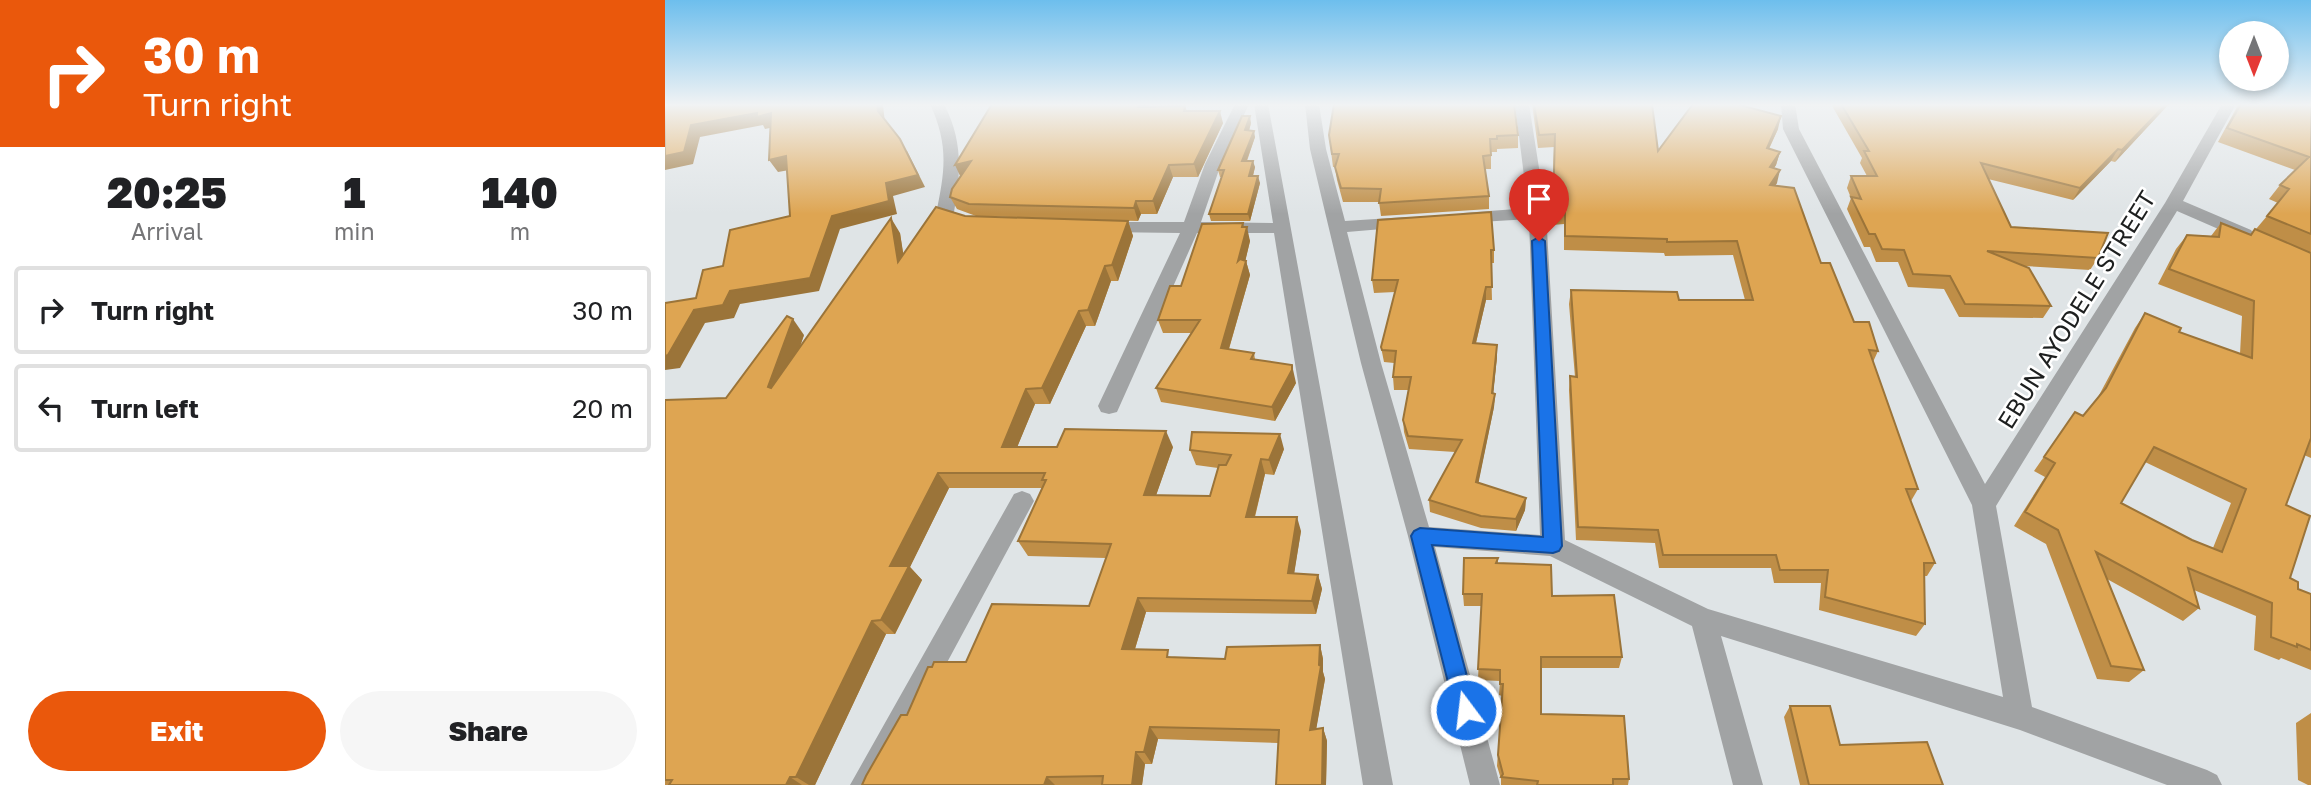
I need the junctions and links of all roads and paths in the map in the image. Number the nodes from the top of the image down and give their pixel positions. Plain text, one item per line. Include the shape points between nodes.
1 (953, 141) edge
2 (1224, 141) edge
3 (1267, 141) edge
4 (1317, 141) edge
5 (1528, 141) edge
6 (1797, 141) edge
7 (2208, 141) edge
8 (2173, 202) junction
9 (1537, 213) junction
10 (1444, 220) edge
11 (1418, 222) edge
12 (986, 224) edge
13 (1081, 227) edge
14 (1338, 227) junction
15 (1283, 228) junction
16 (1190, 230) junction
17 (2261, 242) edge
18 (1108, 406) dead end
19 (1022, 501) dead end
20 (1984, 505) junction
21 (1420, 536) junction
22 (1553, 546) junction
23 (1703, 619) junction
24 (2020, 716) junction
25 (865, 785) edge
26 (1378, 785) edge
27 (1485, 785) edge
28 (1748, 785) edge
29 (2207, 785) edge

1 - 12 street via 954,171 945,214 958,221
2 - 16 street
3 - 15 street
4 - 14 street
5 - 9 street
6 - 20 street
7 - 8 street, EBUN AYODELE STREET
8 - 17 street
8 - 20 street, EBUN AYODELE STREET
9 - 10 street
9 - 22 street
11 - 14 street
13 - 16 street
14 - 21 street
15 - 16 street
15 - 26 street
16 - 18 street
19 - 25 street
20 - 24 street
21 - 22 street
21 - 27 street
22 - 23 street
23 - 24 street
23 - 28 street
24 - 29 street

